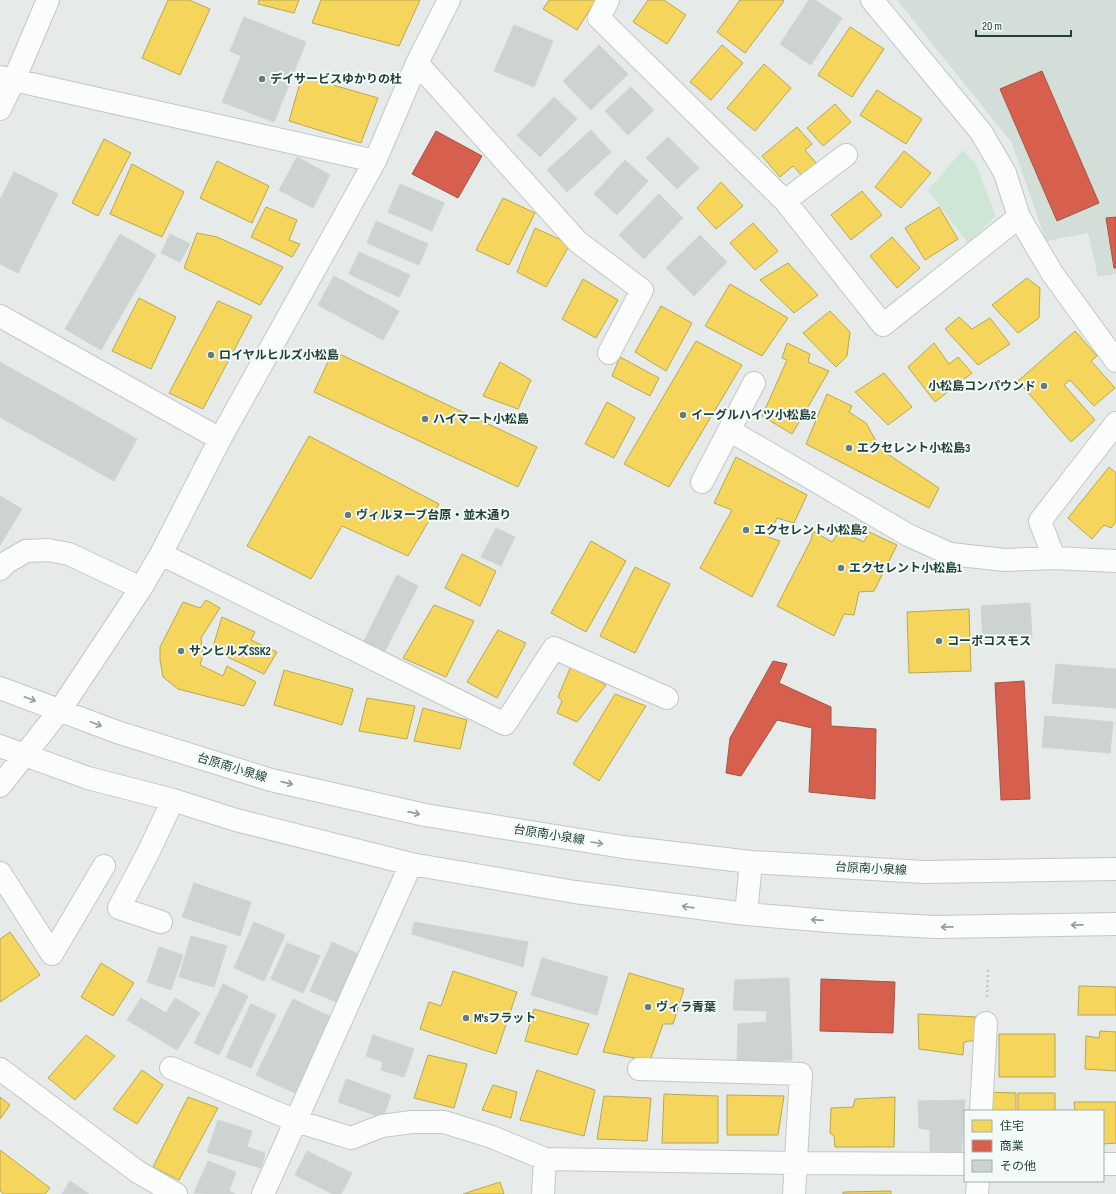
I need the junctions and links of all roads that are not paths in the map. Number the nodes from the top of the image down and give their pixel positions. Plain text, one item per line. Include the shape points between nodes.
1 (48, 0) edge
2 (449, 0) edge
3 (608, 0) edge
4 (872, 0) edge
5 (417, 62) junction
6 (7, 78) edge
7 (0, 109) edge
8 (846, 155) dead end
9 (375, 161) junction
10 (785, 201) junction
11 (1019, 217) junction
12 (0, 316) edge
13 (609, 353) dead end
14 (1116, 361) edge
15 (754, 383) dead end
16 (1116, 423) edge
17 (729, 430) junction
18 (220, 439) junction
19 (702, 482) dead end
20 (161, 554) junction
21 (1054, 558) junction
22 (1116, 561) edge
23 (0, 569) edge
24 (141, 588) junction
25 (0, 688) edge
26 (667, 698) dead end
27 (60, 710) junction
28 (0, 746) edge
29 (24, 755) junction
30 (0, 786) edge
31 (173, 800) junction
32 (751, 862) junction
33 (411, 864) junction
34 (104, 866) dead end
35 (1116, 869) edge
36 (0, 873) edge
37 (746, 914) junction
38 (161, 922) dead end
39 (1116, 924) edge
40 (986, 1023) dead end
41 (171, 1068) dead end
42 (0, 1069) edge
43 (639, 1069) dead end
44 (981, 1110) edge
45 (296, 1121) junction
46 (545, 1159) junction
47 (796, 1163) junction
48 (964, 1164) edge
49 (1104, 1164) edge
50 (1116, 1164) edge
51 (978, 1182) edge
52 (176, 1194) edge
53 (263, 1194) edge
54 (543, 1194) edge
55 (794, 1194) edge
56 (977, 1194) edge

1 - 6 street
2 - 5 street
3 - 10 street via 600,18
4 - 11 street via 981,132 1006,173
5 - 9 street
5 - 13 street via 578,242 642,290
6 - 7 street
6 - 9 street
8 - 10 street
9 - 18 street
10 - 11 street via 883,325
11 - 14 street via 1052,273
12 - 18 street
15 - 17 street
16 - 21 street via 1040,521
17 - 19 street
17 - 21 street via 908,535 950,554 1005,560
18 - 20 street
20 - 24 street
20 - 26 street via 505,724 554,648
21 - 22 street
23 - 24 street via 26,551 48,550 69,554
24 - 27 street
25 -> 27 street, 台原南小泉線
27 - 29 street
27 -> 32 street, 台原南小泉線 via 117,732 270,780 425,815 623,847
28 - 29 street
29 - 30 street
29 - 31 street via 88,778
31 - 33 street via 236,820
31 - 38 street via 119,908
32 - 35 street, 台原南小泉線 via 925,872
32 - 37 street
37 -> 33 street via 575,892
33 - 45 street
34 - 36 street via 52,954
39 -> 37 street via 935,927
40 - 44 street
41 - 45 street
42 - 52 street via 138,1172
43 - 47 street via 801,1074
45 - 46 street via 351,1138 382,1126 412,1122 444,1122 492,1137
45 - 53 street
46 - 47 street
46 - 54 street
47 - 48 street
47 - 55 street
49 - 50 street
51 - 56 street

